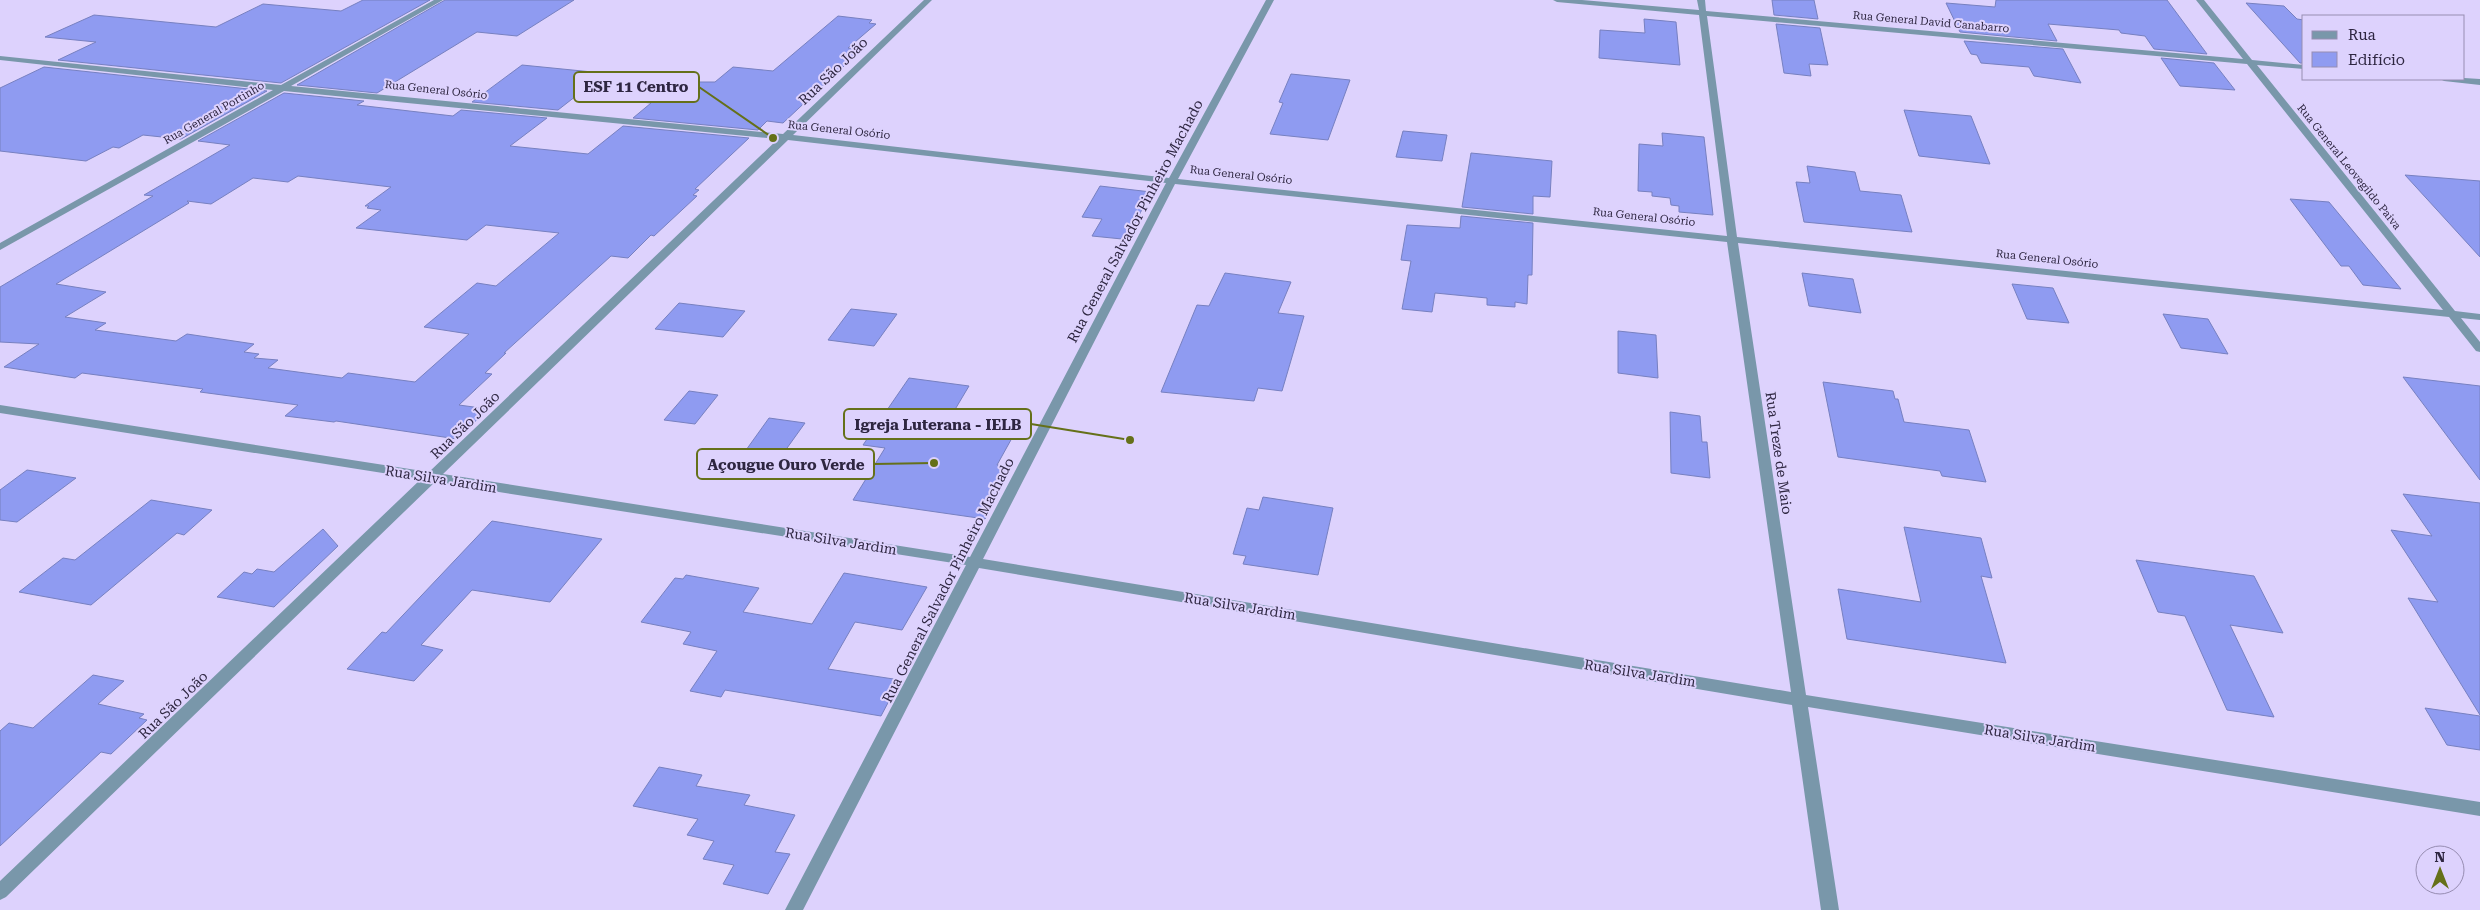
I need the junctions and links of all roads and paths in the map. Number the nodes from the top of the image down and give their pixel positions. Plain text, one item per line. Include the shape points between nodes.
1 (439, 0) edge
2 (928, 0) edge
3 (1270, 0) edge
4 (1557, 0) edge
5 (2200, 0) edge
6 (1702, 6) edge
7 (0, 58) edge
8 (2250, 62) junction
9 (2302, 67) edge
10 (2456, 80) edge
11 (2480, 82) edge
12 (281, 88) junction
13 (786, 137) junction
14 (1172, 181) junction
15 (1732, 239) junction
16 (0, 247) edge
17 (2452, 314) junction
18 (2480, 317) edge
19 (2480, 349) edge
20 (0, 409) edge
21 (432, 478) junction
22 (974, 562) junction
23 (1800, 700) junction
24 (2480, 810) edge
25 (0, 892) edge
26 (794, 910) edge
27 (1830, 910) edge

1 - 12 street, Rua General Portinho
2 - 13 street, Rua São João
3 - 14 street, Rua General Salvador Pinheiro Machado
4 - 6 street, Rua General David Canabarro
5 - 8 street, Rua General Leovegildo Paiva
6 - 8 street, Rua General David Canabarro
6 - 15 street, Rua Treze de Maio
7 - 12 street, Rua General Osório
8 - 9 street, Rua General David Canabarro
8 - 17 street, Rua General Leovegildo Paiva
10 - 11 street
12 - 13 street, Rua General Osório
12 - 16 street, Rua General Portinho
13 - 14 street, Rua General Osório
13 - 21 street, Rua São João
14 - 15 street, Rua General Osório
14 - 22 street, Rua General Salvador Pinheiro Machado
15 - 17 street, Rua General Osório
15 - 23 street, Rua Treze de Maio
17 - 18 street, Rua General Osório
17 - 19 street, Rua General Leovegildo Paiva
20 - 21 street, Rua Silva Jardim
21 - 22 street, Rua Silva Jardim
21 - 25 street, Rua São João
22 - 23 street, Rua Silva Jardim
22 - 26 street, Rua General Salvador Pinheiro Machado
23 - 24 street, Rua Silva Jardim
23 - 27 street, Rua Treze de Maio

